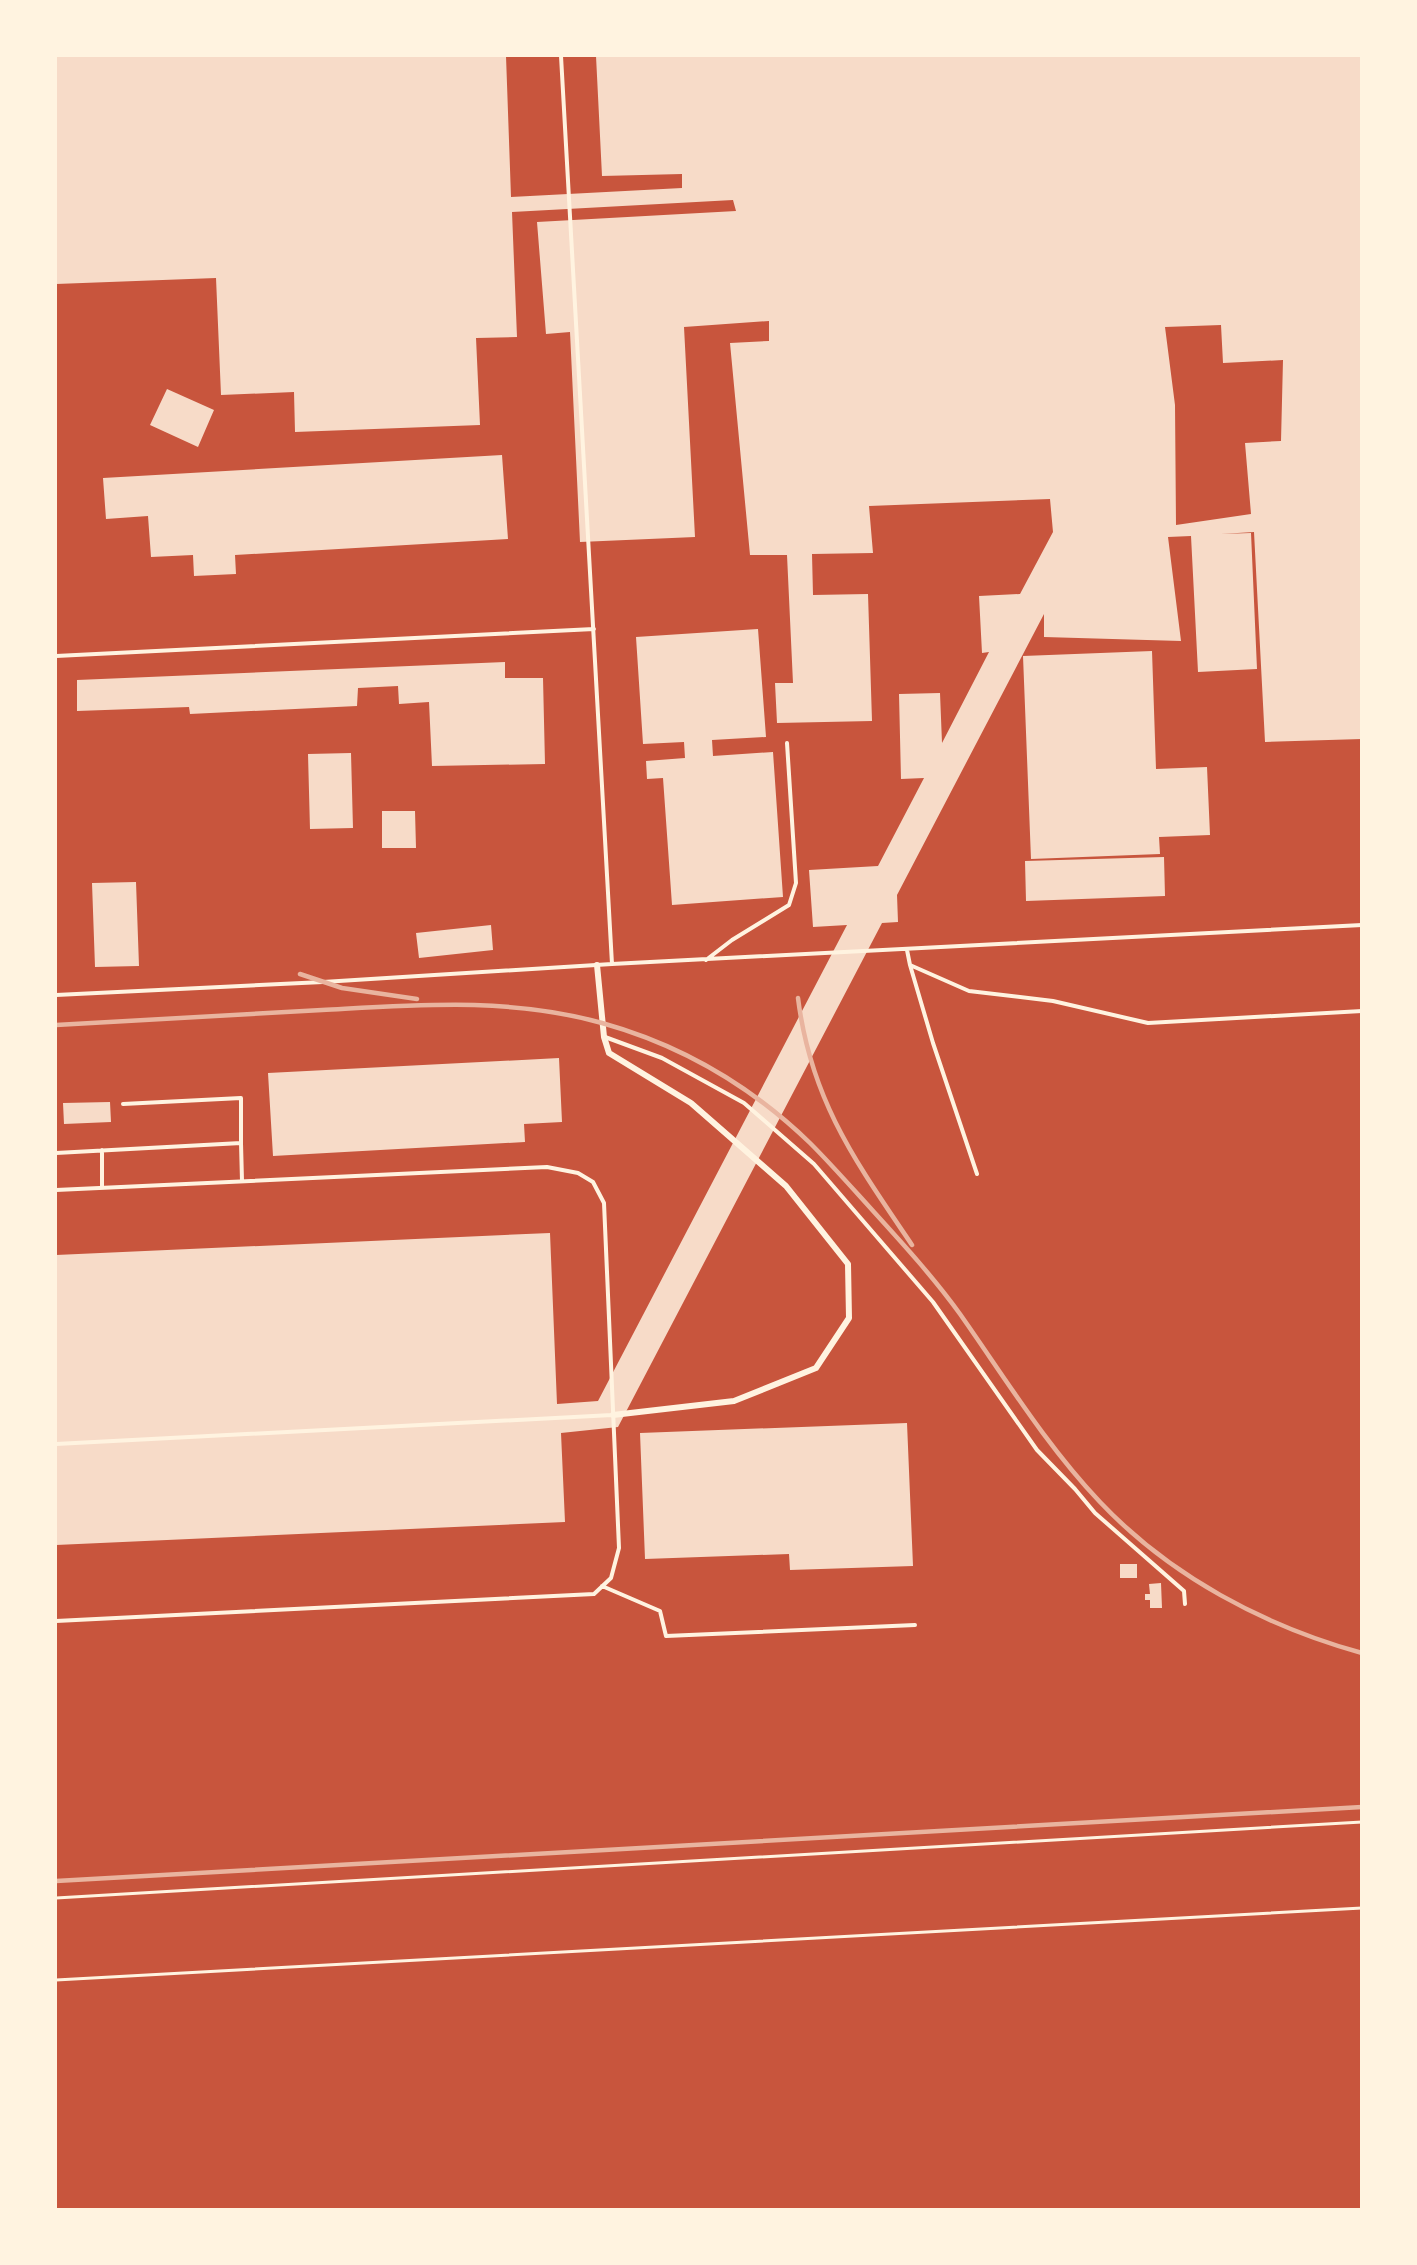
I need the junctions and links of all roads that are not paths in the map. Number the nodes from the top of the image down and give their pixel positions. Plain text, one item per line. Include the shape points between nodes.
1 (561, 56) edge
2 (594, 629) junction
3 (56, 656) edge
4 (787, 743) dead end
5 (1362, 925) edge
6 (907, 950) junction
7 (705, 960) junction
8 (612, 963) junction
9 (597, 965) junction
10 (910, 965) junction
11 (56, 995) edge
12 (1362, 1011) edge
13 (604, 1037) junction
14 (123, 1104) dead end
15 (242, 1143) junction
16 (102, 1150) junction
17 (56, 1153) edge
18 (977, 1174) dead end
19 (242, 1181) junction
20 (102, 1188) junction
21 (56, 1190) edge
22 (613, 1415) junction
23 (56, 1444) edge
24 (602, 1586) junction
25 (1185, 1604) dead end
26 (56, 1621) edge
27 (915, 1625) dead end

1 - 2 lane
2 - 3 lane
2 - 8 lane
4 - 7 lane via 796,883 789,904
5 - 6 lane
6 - 7 lane
6 - 10 lane
7 - 8 lane
8 - 9 lane
9 - 11 lane
9 - 13 street
10 - 12 lane via 969,991 1053,1001 1148,1023
10 - 18 lane
13 - 22 street via 609,1053 691,1103 786,1186 848,1264 849,1318 816,1368 734,1401
13 - 25 lane via 662,1058 744,1103 814,1164 933,1302 1037,1450 1095,1513 1184,1592
14 - 15 lane via 241,1098
15 - 16 lane
15 - 19 lane
16 - 17 lane
16 - 20 lane
19 - 20 lane
19 - 22 lane via 547,1167 578,1173 593,1182 604,1203
20 - 21 lane
22 - 23 lane
22 - 24 lane via 619,1548 611,1578
24 - 26 lane via 594,1594
24 - 27 lane via 660,1611 666,1636

